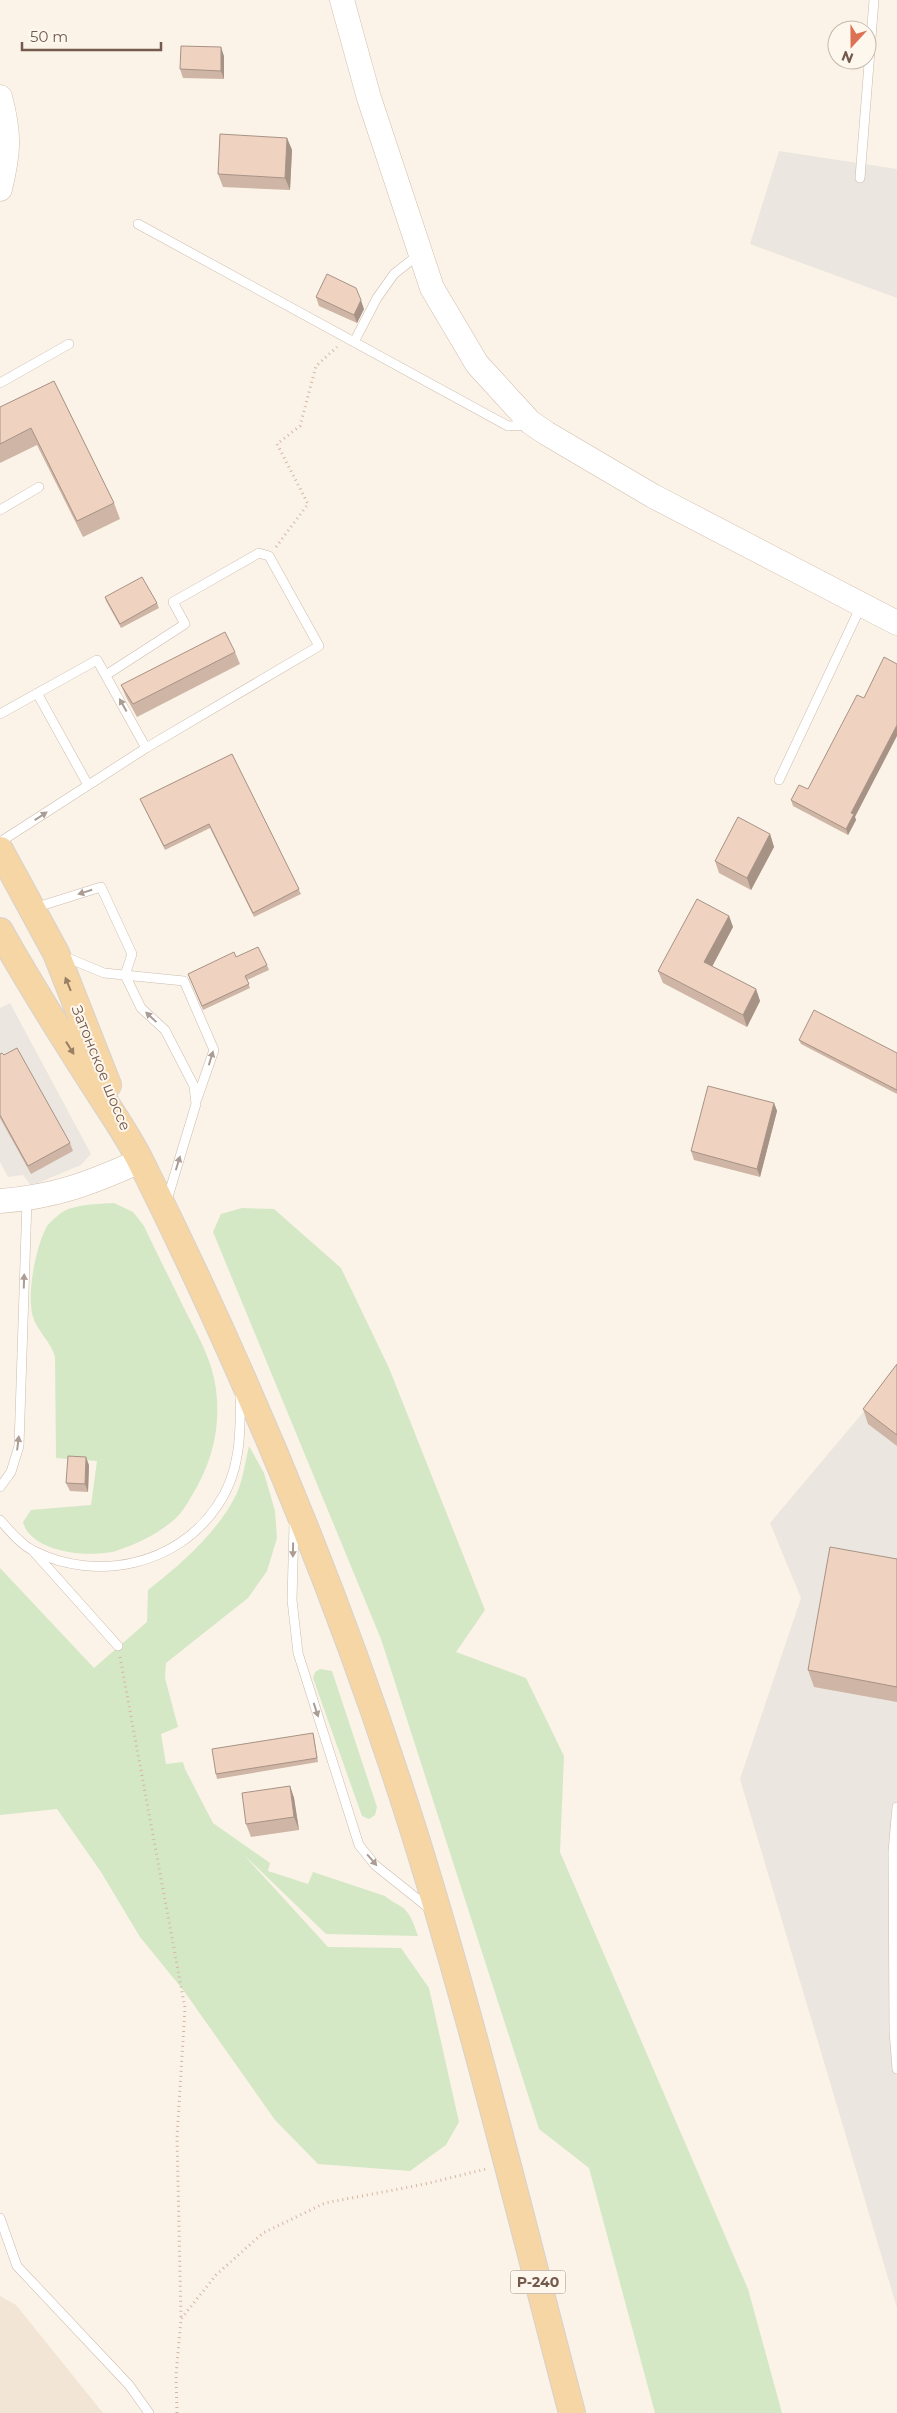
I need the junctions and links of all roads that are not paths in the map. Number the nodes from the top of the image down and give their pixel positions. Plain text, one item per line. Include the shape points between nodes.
1 (342, 0) edge
2 (874, 0) edge
3 (0, 97) edge
4 (860, 178) dead end
5 (0, 189) edge
6 (138, 224) dead end
7 (420, 253) junction
8 (350, 340) junction
9 (68, 344) dead end
10 (0, 383) edge
11 (534, 425) junction
12 (39, 487) dead end
13 (0, 510) edge
14 (862, 604) junction
15 (897, 623) edge
16 (106, 675) junction
17 (37, 693) junction
18 (0, 714) edge
19 (146, 748) junction
20 (779, 780) dead end
21 (88, 785) junction
22 (0, 842) edge
23 (0, 850) edge
24 (32, 909) junction
25 (0, 931) edge
26 (56, 954) junction
27 (125, 975) junction
28 (196, 1104) junction
29 (136, 1152) junction
30 (27, 1199) junction
31 (0, 1201) edge
32 (164, 1210) junction
33 (240, 1372) junction
34 (0, 1487) edge
35 (294, 1502) junction
36 (0, 1520) edge
37 (32, 1550) junction
38 (118, 1646) road end
39 (897, 1807) edge
40 (439, 1916) junction
41 (897, 2069) edge
42 (0, 2218) edge
43 (149, 2413) edge
44 (572, 2413) edge

1 - 7 street via 369,98
2 - 4 lane
3 - 5 street via 7,124 8,157
6 - 8 lane
7 - 8 lane via 394,274
7 - 11 street via 432,288 477,364
8 - 11 lane via 508,426
9 - 10 lane
11 - 14 street via 653,496
12 - 13 lane
14 - 15 street
14 - 20 lane
16 - 17 lane via 97,660
19 -> 16 lane
16 - 19 lane via 185,624 173,602 259,553 269,556 319,646
17 - 18 lane
17 - 21 lane
19 - 21 lane
22 -> 21 lane
23 - 24 main road, Затонское шоссе
24 - 26 main road, Затонское шоссе
27 -> 24 lane via 132,954 101,887
25 -> 29 main road, Затонское шоссе
26 - 27 lane via 104,973
29 -> 26 main road, Затонское шоссе
28 -> 27 lane via 194,1086 165,1030 142,1008
28 -> 27 lane via 214,1050 184,980
32 -> 28 lane
29 - 30 street via 68,1190
29 - 32 main road
30 - 31 street
34 -> 30 lane via 11,1472 19,1446
32 - 33 main road
33 - 35 main road
33 - 37 lane via 239,1448 230,1482 218,1506 204,1523 155,1557 128,1565 95,1568 67,1564
35 - 40 main road via 390,1760
35 -> 40 lane via 292,1600 298,1653 359,1845 375,1865
36 - 37 lane
37 - 38 lane
39 - 41 lane via 893,1852
40 - 44 main road, Р-240
42 - 43 lane via 17,2266 129,2385

